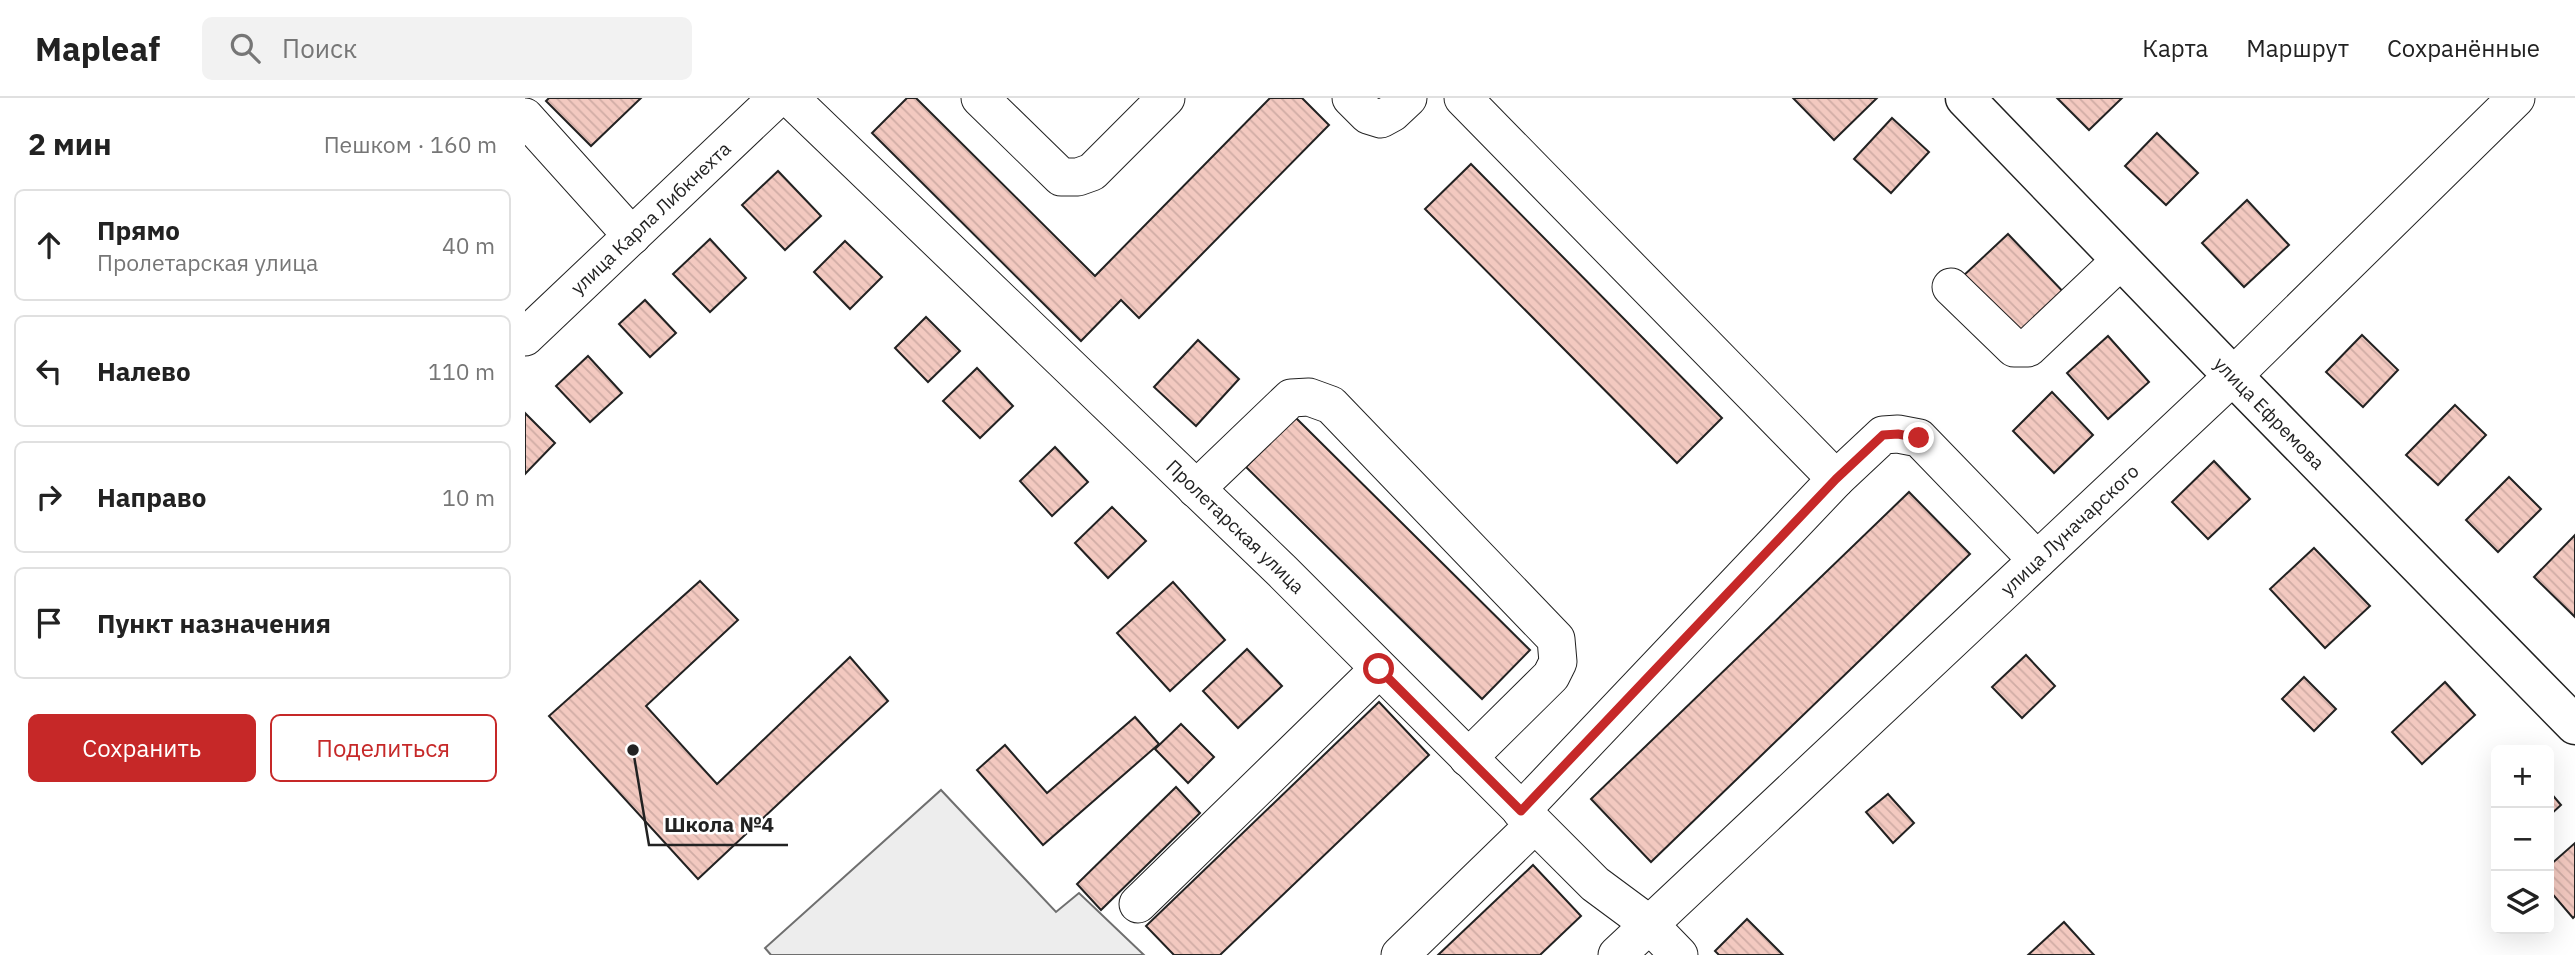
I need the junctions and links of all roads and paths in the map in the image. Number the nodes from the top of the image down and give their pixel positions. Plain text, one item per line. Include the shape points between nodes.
1 (777, 98) edge
2 (790, 98) edge
3 (1166, 98) edge
4 (1351, 98) edge
5 (1408, 98) edge
6 (1463, 98) edge
7 (1965, 98) edge
8 (2516, 98) edge
9 (1001, 105) edge
10 (525, 117) edge
11 (632, 236) junction
12 (2121, 260) junction
13 (1951, 287) dead end
14 (525, 337) edge
15 (2233, 376) junction
16 (1836, 479) junction
17 (1196, 489) junction
18 (2038, 560) junction
19 (1379, 669) junction
20 (2575, 725) edge
21 (1468, 758) junction
22 (1527, 818) junction
23 (1139, 904) dead end
24 (1649, 924) junction
25 (1400, 955) edge
26 (1617, 955) edge
27 (1679, 955) edge

1 - 11 street, улица Карла Либкнехта
2 - 17 street, Пролетарская улица
3 - 9 street via 1092,172 1078,177 1061,177
4 - 5 street via 1368,115 1381,119
6 - 16 street
7 - 12 main road, улица Ефремова
8 - 15 street, улица Луначарского
10 - 11 street
11 - 14 street, улица Карла Либкнехта
12 - 13 street via 2028,348 2014,348
12 - 15 main road, улица Ефремова
15 - 18 street, улица Луначарского
15 - 20 main road, улица Ефремова
16 - 18 street via 1883,435 1919,438
16 - 22 street
17 - 19 street, Пролетарская улица
17 - 21 street via 1291,398 1309,397 1331,405 1556,639 1558,662 1551,676
18 - 24 street, улица Луначарского
19 - 21 street, Пролетарская улица
19 - 23 street
21 - 22 street, Пролетарская улица
22 - 24 street, Пролетарская улица via 1595,884
22 - 25 street
24 - 26 street, улица Луначарского
24 - 27 street, Пролетарская улица

